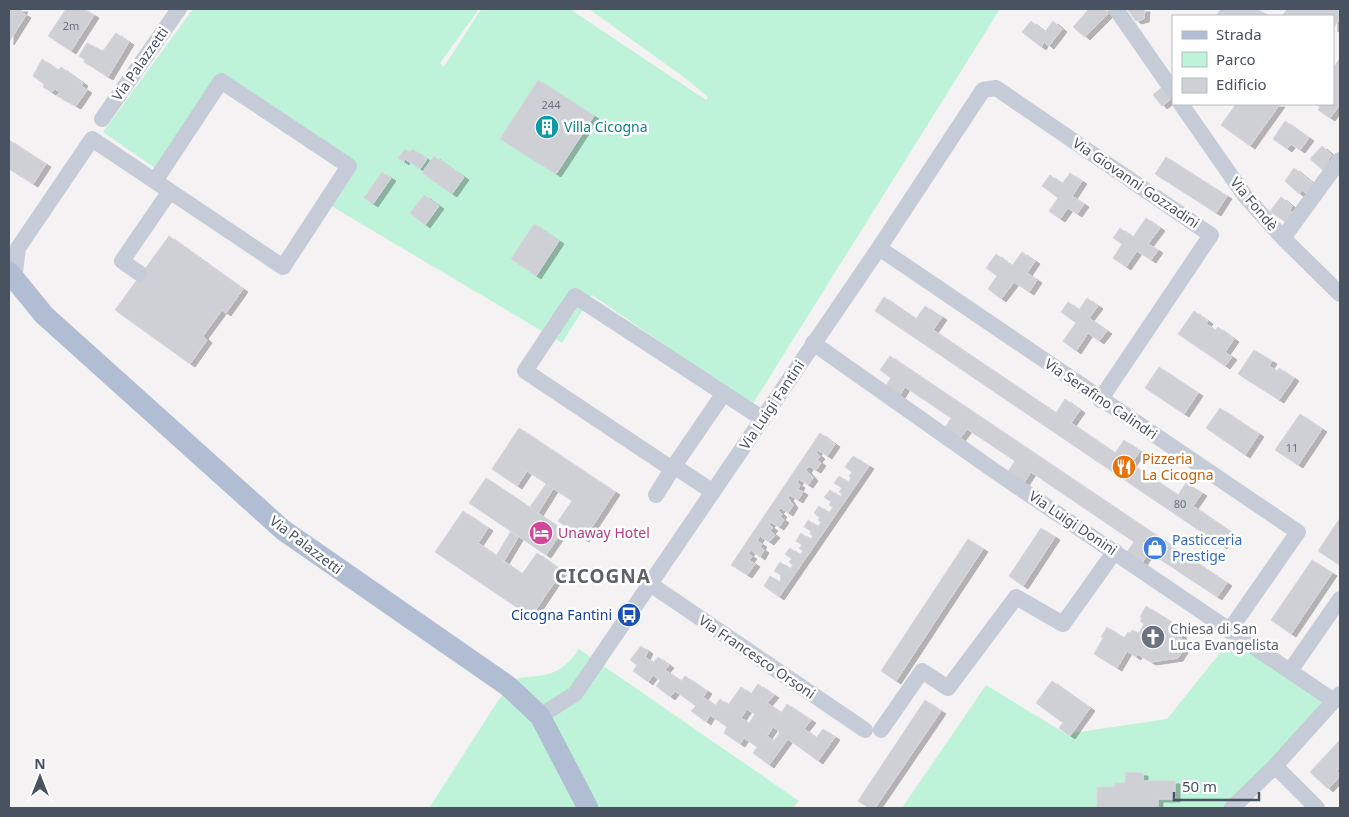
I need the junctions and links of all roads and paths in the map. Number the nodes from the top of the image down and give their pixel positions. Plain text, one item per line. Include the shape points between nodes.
1 (178, 9) edge
2 (1116, 9) edge
3 (996, 88) joint
4 (1172, 90) edge
5 (1182, 105) edge
6 (102, 119) dead end
7 (1340, 160) edge
8 (155, 181) junction
9 (170, 191) junction
10 (1283, 238) junction
11 (879, 248) junction
12 (13, 251) edge
13 (139, 273) dead end
14 (11, 276) edge
15 (1340, 294) edge
16 (813, 344) junction
17 (724, 393) junction
18 (1100, 400) junction
19 (763, 418) junction
20 (673, 467) junction
21 (713, 492) junction
22 (656, 495) dead end
23 (1115, 551) junction
24 (650, 584) junction
25 (1340, 599) edge
26 (1229, 631) junction
27 (1290, 671) junction
28 (1337, 698) edge
29 (540, 716) junction
30 (1275, 766) junction
31 (588, 808) edge
32 (1232, 808) edge
33 (1317, 808) edge

1 - 6 street, Via Palazzetti
2 - 4 street
3 - 11 street, Via Luigi Fantini via 983,90
3 - 18 street, Via Giovanni Gozzadini via 1211,235
5 - 10 street, Via Fondè via 1245,196
7 - 10 street
8 - 9 street
8 - 9 street via 221,81 349,166 283,267
8 - 12 street, Via Palazzetti via 92,139
9 - 13 street via 122,261
10 - 15 street, Via Fondè
11 - 16 street, Via Luigi Fantini
11 - 18 street, Via Serafino Calindri
12 - 14 street, Via Palazzetti
14 - 29 main road, Via Palazzetti via 44,315 283,530 508,686
16 - 19 street, Via Luigi Fantini
16 - 23 street, Via Luigi Donini
17 - 19 street
17 - 20 street
17 - 20 street via 576,296 565,311 525,372
18 - 26 street, Via Serafino Calindri via 1298,532
19 - 21 street, Via Luigi Fantini
20 - 21 street
20 - 22 street
21 - 24 street, Via Luigi Fantini
23 - 24 street, Via Francesco Orsoni via 1063,624 1016,597 948,688 922,671 873,730
23 - 26 street, Via Luigi Donini
24 - 29 street, Via Luigi Fantini via 575,694
25 - 27 street
26 - 27 street, Via Luigi Donini
27 - 28 street, Via Luigi Donini
28 - 30 street
29 - 31 main road, Via Palazzetti
30 - 32 street
30 - 33 street

